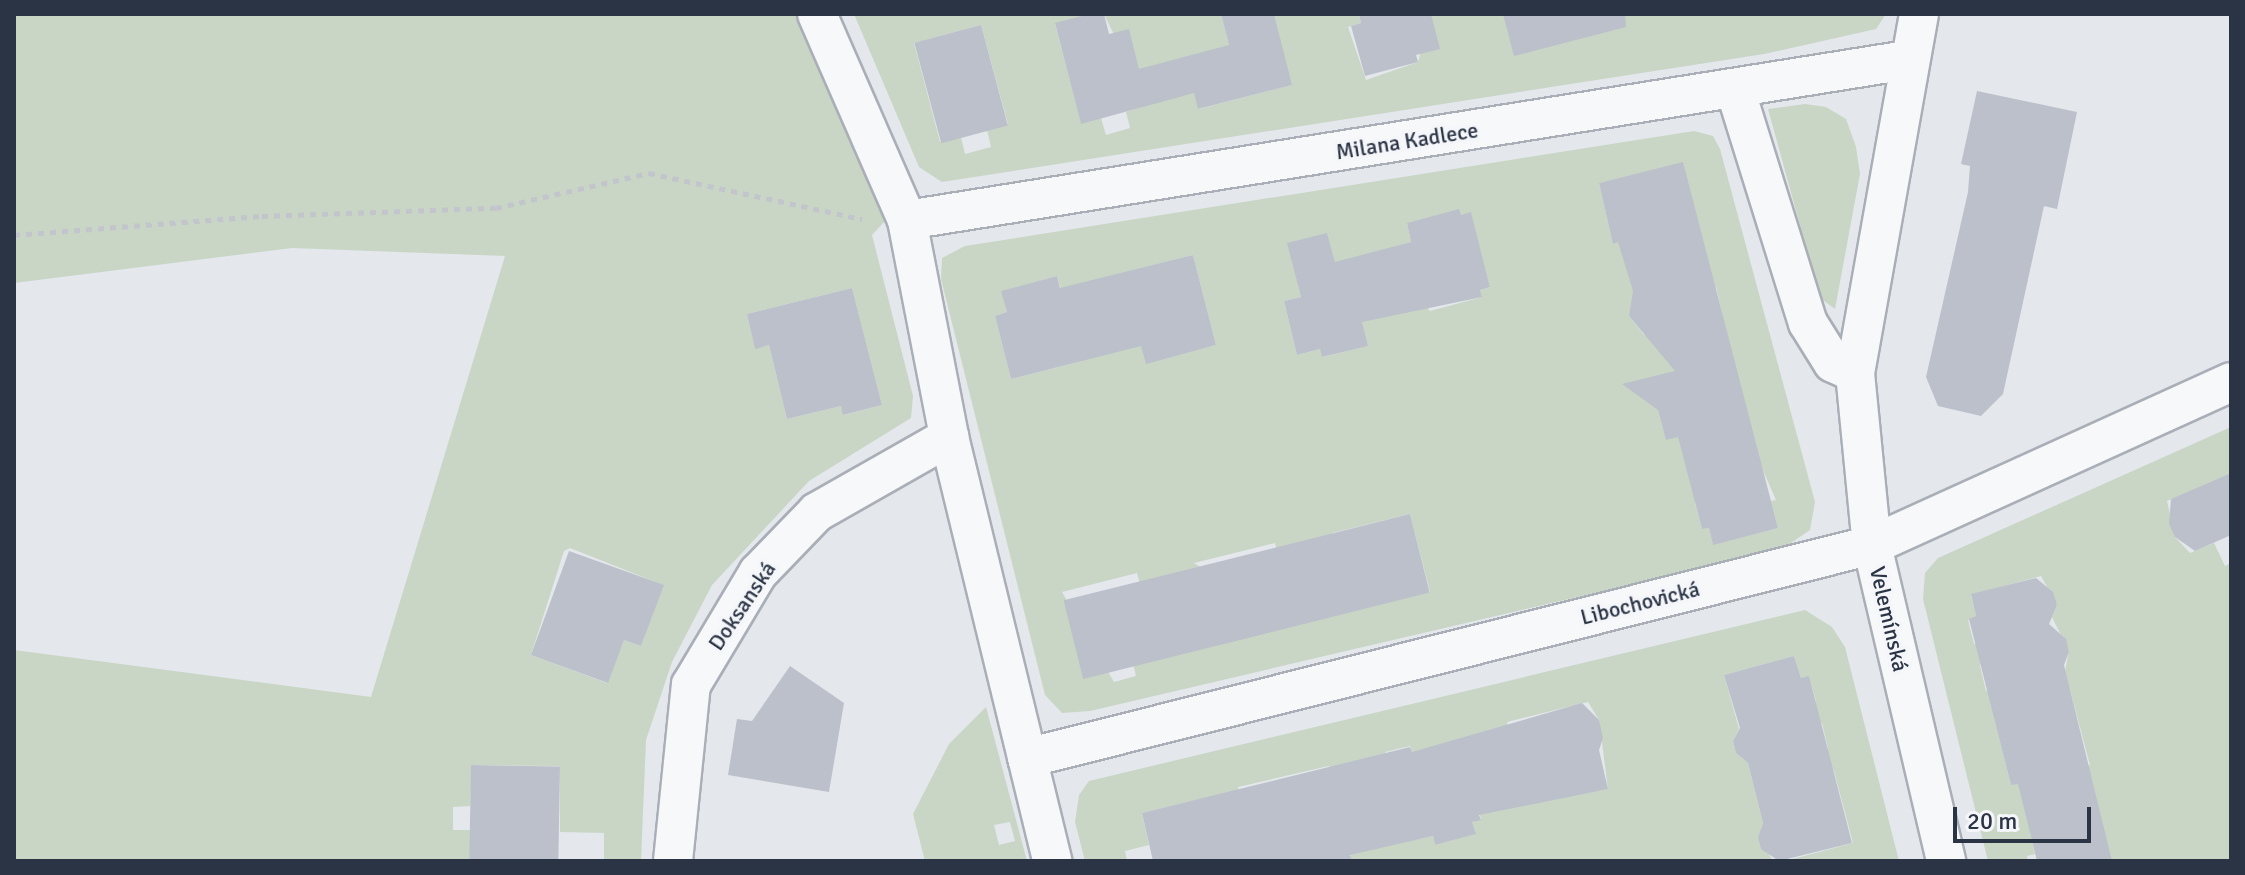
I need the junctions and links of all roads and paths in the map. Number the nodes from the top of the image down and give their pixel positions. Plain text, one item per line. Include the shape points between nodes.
1 (817, 14) edge
2 (1919, 14) edge
3 (1907, 60) junction
4 (1735, 89) junction
5 (907, 220) junction
6 (14, 235) edge
7 (1855, 373) junction
8 (2231, 382) edge
9 (949, 437) junction
10 (1872, 545) junction
11 (1027, 758) junction
12 (673, 861) edge
13 (1052, 861) edge
14 (1946, 861) edge

1 - 5 street
2 - 3 street, Velemínská
3 - 4 street, Milana Kadlece
3 - 7 street, Velemínská
4 - 5 street, Milana Kadlece
4 - 7 street via 1808,323 1833,363
5 - 6 path via 852,219 649,173 496,208 359,217 262,216
5 - 9 street
7 - 10 street, Velemínská
8 - 10 street, Libochovická
9 - 11 street
9 - 12 street, Doksanská via 817,512 758,573 691,685
10 - 11 street, Libochovická
10 - 14 street, Velemínská
11 - 13 street

